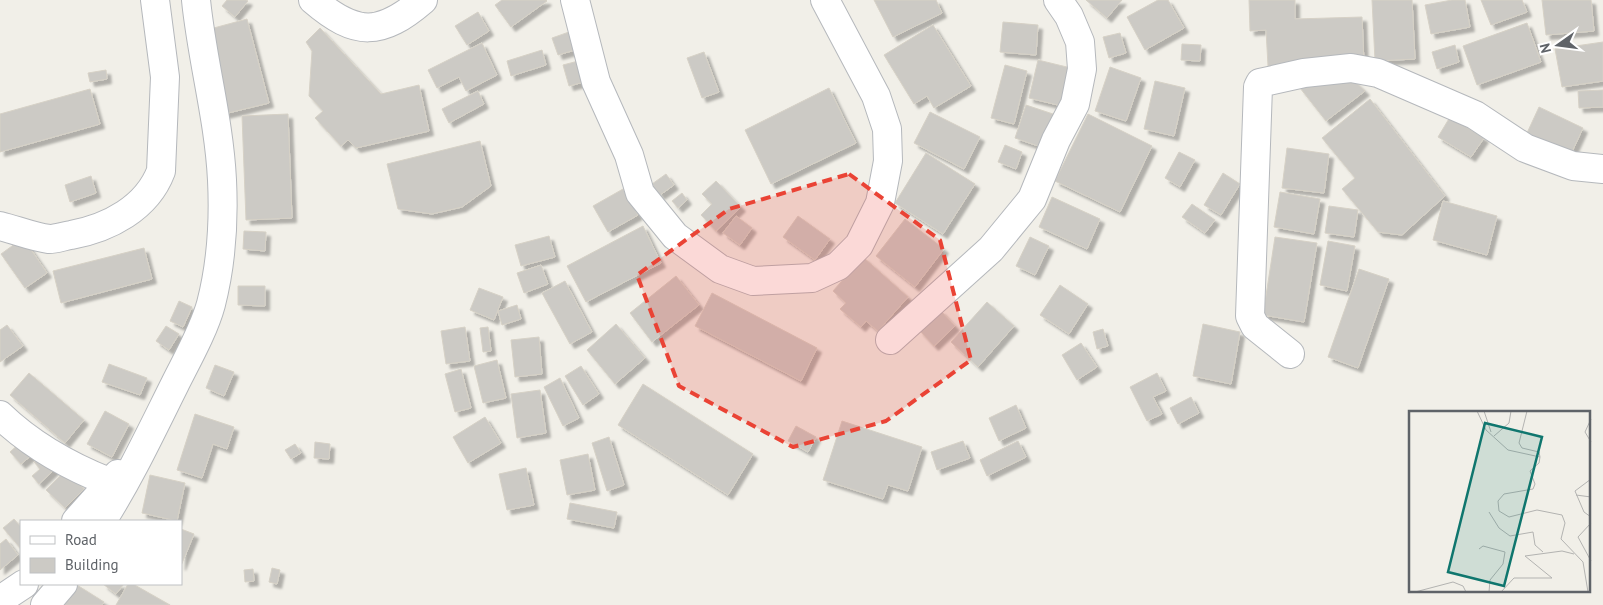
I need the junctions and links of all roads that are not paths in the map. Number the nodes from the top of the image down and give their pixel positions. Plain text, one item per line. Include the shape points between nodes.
1 (155, 0) edge
2 (196, 0) edge
3 (313, 0) edge
4 (423, 0) edge
5 (575, 0) edge
6 (825, 0) edge
7 (1058, 0) edge
8 (1603, 168) edge
9 (0, 226) edge
10 (890, 340) dead end
11 (1290, 354) dead end
12 (0, 415) edge
13 (141, 452) junction
14 (109, 482) junction
15 (77, 520) edge
16 (103, 520) edge
17 (22, 585) edge
18 (62, 585) edge
19 (0, 600) edge
20 (45, 605) edge

1 - 9 street via 165,78 161,171 157,181 137,206 123,217 84,233 50,239
2 - 13 street via 218,137 222,181 221,238 210,305 187,360
3 - 4 street via 331,15 351,25 375,27 402,18
5 - 6 street via 596,82 629,155 640,193 675,236 720,269 753,281 812,278 838,266 859,245 880,203 888,161 887,129 876,96
7 - 10 street via 1080,42 1082,69 1075,104 1032,199 991,249
8 - 11 street via 1573,166 1524,148 1474,115 1378,73 1350,68 1304,73 1260,83 1250,316 1255,326
12 - 14 street via 62,459
13 - 14 street
13 - 16 street
14 - 15 street
17 - 19 street
18 - 20 street

